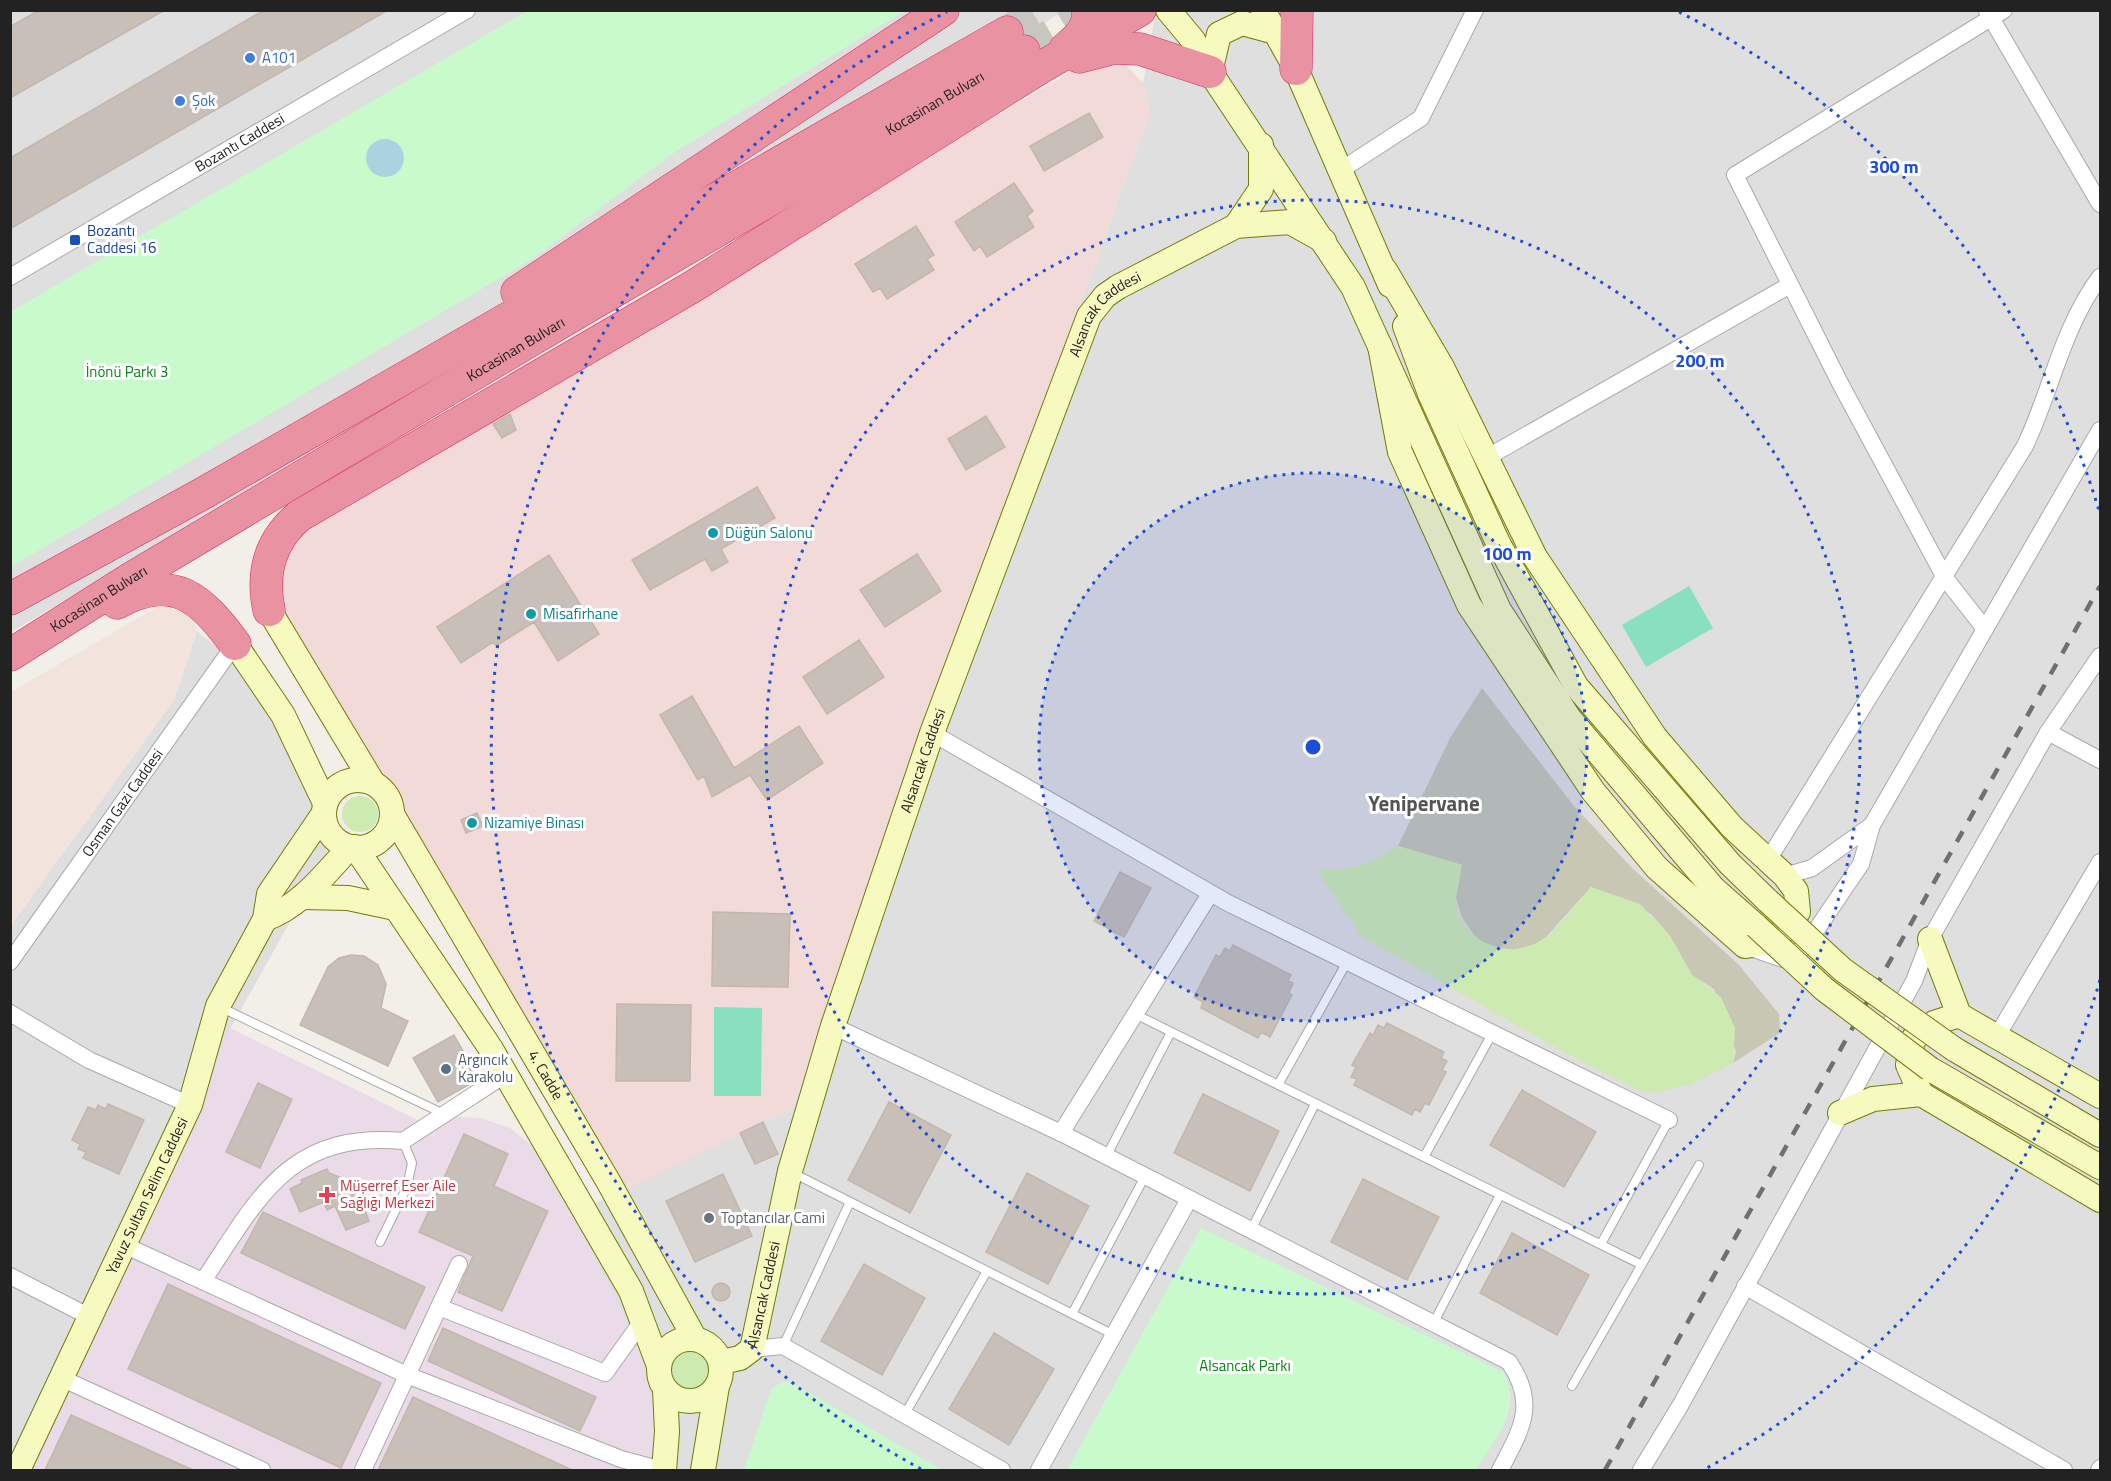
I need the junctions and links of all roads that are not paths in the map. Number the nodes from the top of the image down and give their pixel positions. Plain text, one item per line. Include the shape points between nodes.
1 (467, 10) edge
2 (943, 10) edge
3 (1088, 10) edge
4 (1140, 10) edge
5 (1168, 10) edge
6 (1263, 10) edge
7 (1297, 10) edge
8 (1475, 10) edge
9 (1994, 13) edge
10 (1275, 32) junction
11 (1024, 50) junction
12 (1296, 69) junction
13 (1210, 72) junction
14 (1261, 145) junction
15 (1341, 170) junction
16 (2100, 204) edge
17 (1236, 226) junction
18 (1324, 241) junction
19 (1385, 270) junction
20 (10, 277) edge
21 (2100, 277) edge
22 (1790, 285) junction
23 (692, 287) junction
24 (312, 430) junction
25 (2100, 430) edge
26 (347, 452) junction
27 (1486, 458) junction
28 (1945, 578) junction
29 (10, 599) edge
30 (269, 610) joint
31 (1985, 629) junction
32 (235, 644) junction
33 (10, 654) edge
34 (2100, 656) edge
35 (10, 661) edge
36 (932, 732) junction
37 (2048, 732) junction
38 (2100, 760) edge
39 (373, 783) junction
40 (324, 808) junction
41 (392, 814) junction
42 (1872, 825) junction
43 (352, 847) junction
44 (2100, 862) edge
45 (1777, 868) junction
46 (1210, 894) junction
47 (302, 897) junction
48 (395, 908) junction
49 (265, 919) junction
50 (1750, 936) junction
51 (1930, 939) junction
52 (15, 950) edge
53 (10, 962) edge
54 (1347, 962) junction
55 (218, 1006) junction
56 (10, 1013) edge
57 (1135, 1014) junction
58 (1959, 1015) junction
59 (833, 1026) junction
60 (1171, 1032) junction
61 (1492, 1034) junction
62 (1997, 1036) junction
63 (506, 1074) junction
64 (1278, 1085) junction
65 (1921, 1094) junction
66 (2100, 1096) edge
67 (1315, 1104) junction
68 (190, 1105) junction
69 (1840, 1113) junction
70 (444, 1114) junction
71 (1669, 1120) joint
72 (1060, 1133) junction
73 (2100, 1135) edge
74 (403, 1141) junction
75 (1106, 1157) junction
76 (1424, 1157) junction
77 (1699, 1164) dead end
78 (2100, 1167) edge
79 (790, 1172) junction
80 (1144, 1178) junction
81 (1500, 1195) junction
82 (2100, 1200) edge
83 (1188, 1201) junction
84 (849, 1202) junction
85 (1250, 1232) junction
86 (380, 1242) dead end
87 (1601, 1244) junction
88 (124, 1245) junction
89 (459, 1264) dead end
90 (1640, 1264) junction
91 (987, 1271) junction
92 (10, 1276) edge
93 (203, 1281) junction
94 (1745, 1286) junction
95 (439, 1307) junction
96 (1072, 1314) junction
97 (90, 1317) junction
98 (643, 1320) junction
99 (1433, 1324) junction
100 (1114, 1335) junction
101 (694, 1339) junction
102 (783, 1346) junction
103 (752, 1349) junction
104 (719, 1374) junction
105 (407, 1375) junction
106 (662, 1377) junction
107 (61, 1378) junction
108 (1572, 1386) dead end
109 (905, 1414) junction
110 (619, 1464) edge
111 (18, 1470) edge
112 (262, 1470) edge
113 (363, 1470) edge
114 (663, 1470) edge
115 (703, 1470) edge
116 (1002, 1470) edge
117 (1039, 1470) edge
118 (1500, 1470) edge
119 (1641, 1470) edge
120 (2064, 1470) edge

1 - 20 street, Bozantı Caddesi
2 - 24 highway via 607,230
3 - 11 highway via 1082,33
4 - 11 highway
5 - 13 street via 1193,40
6 - 10 street
7 - 12 highway
8 - 15 street via 1421,118
9 - 16 street
9 - 22 street via 1735,175
10 - 12 street
10 - 13 street via 1242,23 1219,34
11 - 13 highway via 1140,49
11 - 23 highway
11 - 24 highway, Kocasinan Bulvarı
11 - 26 highway, Kocasinan Bulvarı
12 - 15 street
13 - 14 street
14 - 17 street, Alsancak Caddesi via 1261,189
14 - 18 street
15 - 19 street
17 - 18 street, Alsancak Caddesi via 1290,222
17 - 36 street, Alsancak Caddesi via 1118,286 1089,316
18 - 50 street via 1353,286 1505,620 1569,718
19 - 27 street via 1442,367
19 - 73 street, bridge via 1430,394 1498,543 1576,686 1730,864 1843,970 1954,1049
21 - 28 street via 2062,348 2053,382 2025,446
22 - 27 street
22 - 28 street
23 - 26 highway
23 - 30 highway via 299,516 280,535 269,560 265,585
24 - 29 highway, Kocasinan Bulvarı
25 - 31 street
26 - 33 highway, Kocasinan Bulvarı
27 - 45 street via 1535,557 1655,737 1732,827
28 - 31 street
28 - 45 street
30 - 39 street
31 - 42 street
32 - 35 highway via 204,606 180,593 152,589 138,591
32 - 40 street via 283,715
32 - 52 street, Osman Gazi Caddesi
34 - 37 street
36 - 46 street
36 - 59 street, Alsancak Caddesi
37 - 38 street
37 - 51 street
39 - 40 street via 344,782 330,794
39 - 41 street via 388,798
40 - 43 street via 328,830 341,843
40 - 49 street, Yavuz Sultan Selim Caddesi via 273,886
41 - 43 street via 381,839
41 - 101 street, 4. Cadde via 608,1181
42 - 45 street via 1812,868
42 - 50 street via 1861,864 1804,948 1783,959
43 - 47 street
43 - 48 street
44 - 62 street
45 - 50 street via 1796,891 1798,912 1780,936 1766,944
46 - 54 street
46 - 57 street
47 - 48 street via 348,898
47 - 49 street via 282,913
48 - 63 street via 457,995
49 - 55 street, Yavuz Sultan Selim Caddesi
50 - 78 street, bridge via 1930,1069
51 - 58 street
51 - 69 street via 1914,981
52 - 53 street, Osman Gazi Caddesi
54 - 61 street
54 - 64 lane
55 - 68 street, Yavuz Sultan Selim Caddesi
55 - 70 lane
56 - 68 street via 89,1060
57 - 60 lane
57 - 72 street
58 - 62 street
58 - 65 street via 1934,1023 1913,1039 1908,1065
59 - 72 street
59 - 79 street, Alsancak Caddesi
60 - 64 lane
60 - 75 lane
61 - 71 street
61 - 76 lane
62 - 66 street
63 - 70 street
63 - 98 street via 631,1291
64 - 67 lane
65 - 69 street via 1873,1099
65 - 82 street
67 - 76 lane
67 - 85 lane
68 - 88 street, Yavuz Sultan Selim Caddesi
69 - 94 street
70 - 74 street
71 - 87 lane
72 - 75 street
74 - 86 lane via 412,1163 406,1187
74 - 93 street via 347,1143 294,1166 264,1190
75 - 80 street
76 - 81 lane
77 - 90 lane
79 - 84 lane
79 - 103 street, Alsancak Caddesi
80 - 83 street
80 - 96 lane
81 - 87 lane
81 - 99 lane
83 - 85 street
83 - 100 street
84 - 91 lane
84 - 102 lane
85 - 99 street
87 - 90 lane
88 - 93 street
88 - 97 street, Yavuz Sultan Selim Caddesi
89 - 95 street
90 - 108 lane
91 - 96 lane
91 - 109 lane
92 - 97 street
93 - 105 street
94 - 119 street
94 - 120 street
95 - 98 street via 605,1373
95 - 105 street
96 - 100 lane
97 - 107 street, Yavuz Sultan Selim Caddesi
98 - 106 street
99 - 118 street via 1509,1362 1516,1373 1525,1397 1524,1419
100 - 117 street
101 - 104 street via 715,1351
101 - 106 street via 671,1345 663,1354
102 - 103 street
102 - 109 street
103 - 104 street, Alsancak Caddesi
104 - 106 street via 709,1395 698,1401 674,1397
104 - 115 street
105 - 110 street
105 - 113 street
106 - 114 street via 667,1432
107 - 111 street, Yavuz Sultan Selim Caddesi
107 - 112 street
109 - 116 street
110 - 114 street

